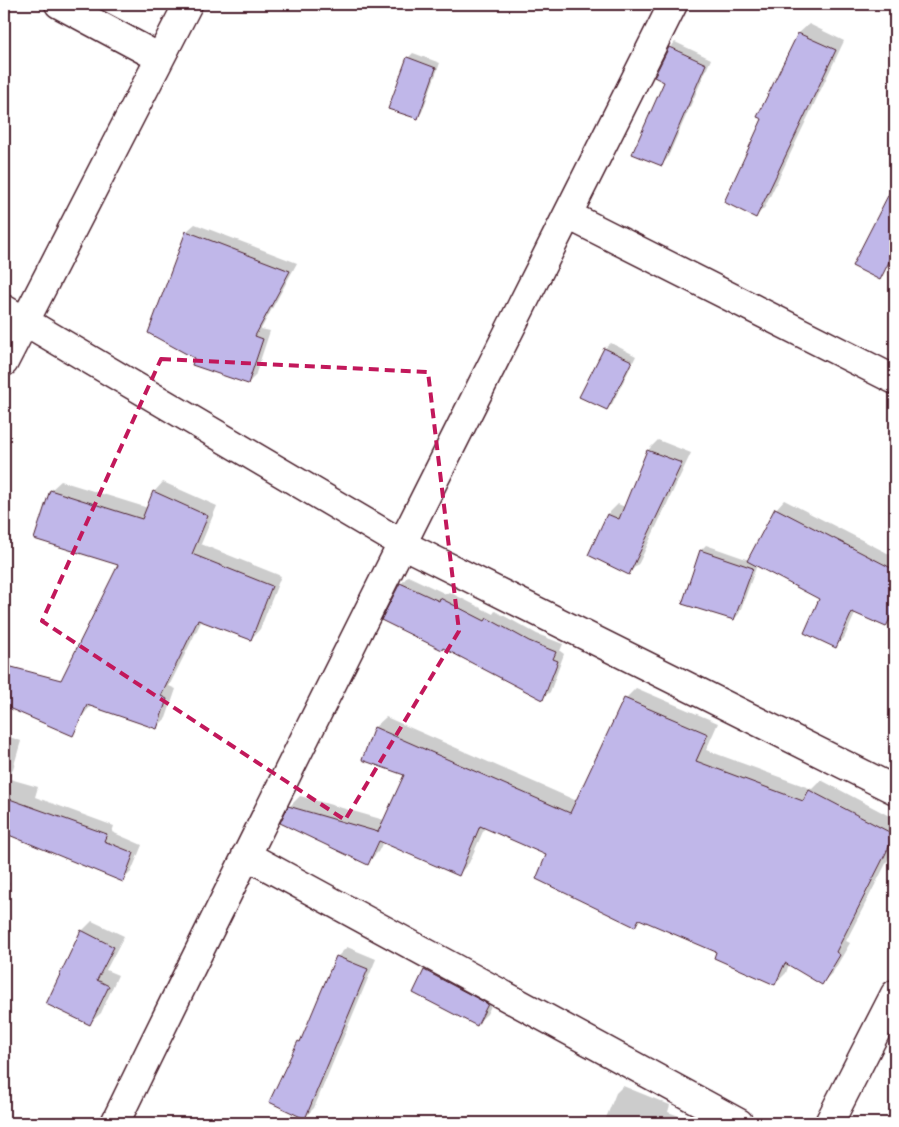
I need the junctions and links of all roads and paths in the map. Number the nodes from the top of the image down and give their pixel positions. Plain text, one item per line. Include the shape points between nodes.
1 (59, 4) edge
2 (188, 4) edge
3 (673, 4) edge
4 (160, 58) junction
5 (568, 215) junction
6 (14, 315) edge
7 (4, 362) edge
8 (895, 380) edge
9 (404, 545) junction
10 (895, 790) edge
11 (246, 855) junction
12 (895, 994) edge
13 (115, 1123) edge
14 (739, 1123) edge
15 (829, 1123) edge

1 - 4 street
2 - 4 street
3 - 5 street
4 - 6 street
5 - 8 street
5 - 9 street
6 - 7 street
6 - 9 street
9 - 10 street
9 - 11 street
11 - 13 street
11 - 14 street
12 - 15 street

